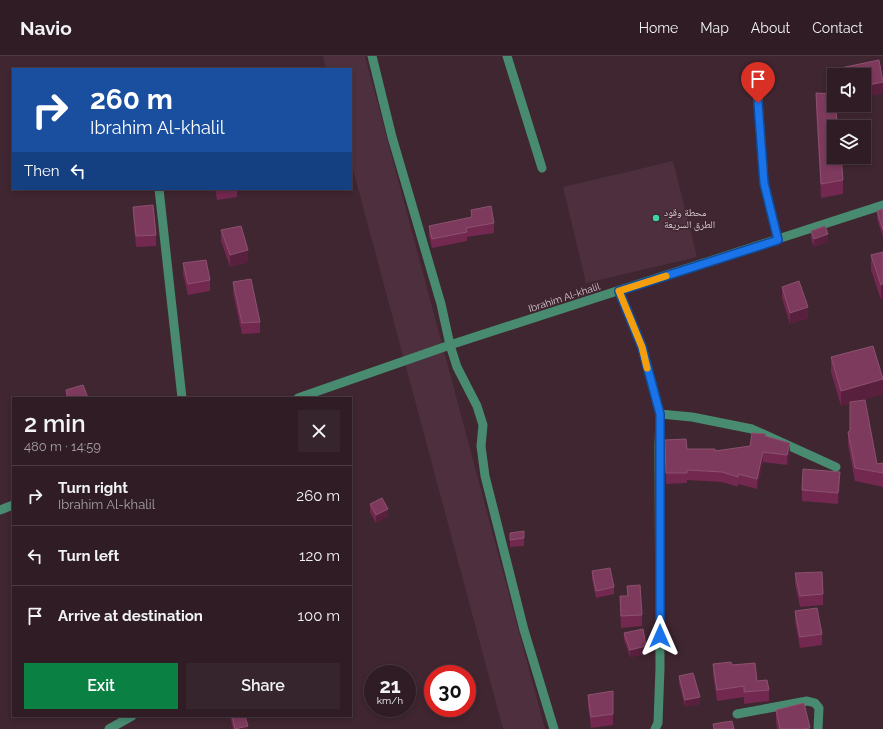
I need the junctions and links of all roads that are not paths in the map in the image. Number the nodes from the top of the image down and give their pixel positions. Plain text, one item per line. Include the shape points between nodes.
1 (372, 56) edge
2 (507, 56) edge
3 (756, 72) dead end
4 (542, 168) dead end
5 (159, 190) edge
6 (883, 205) edge
7 (778, 240) junction
8 (619, 291) junction
9 (450, 345) junction
10 (182, 397) edge
11 (301, 397) edge
12 (660, 414) junction
13 (836, 467) dead end
14 (12, 505) edge
15 (0, 510) edge
16 (737, 714) dead end
17 (130, 717) edge
18 (109, 729) edge
19 (554, 729) edge
20 (655, 729) edge
21 (818, 729) edge

1 - 9 street
2 - 4 street
3 - 7 street via 764,183
5 - 10 street
6 - 7 street, Ibrahim Al-khalil
7 - 8 street, Ibrahim Al-khalil
8 - 9 street, Ibrahim Al-khalil
8 - 12 street via 642,347
9 - 11 street, Ibrahim Al-khalil
9 - 19 street via 457,368 477,406 483,424 481,446 484,476 524,630
12 - 13 street via 692,417 752,429
12 - 20 street via 660,668 658,723
14 - 15 street
16 - 21 street via 807,701 815,702 819,708
17 - 18 street

